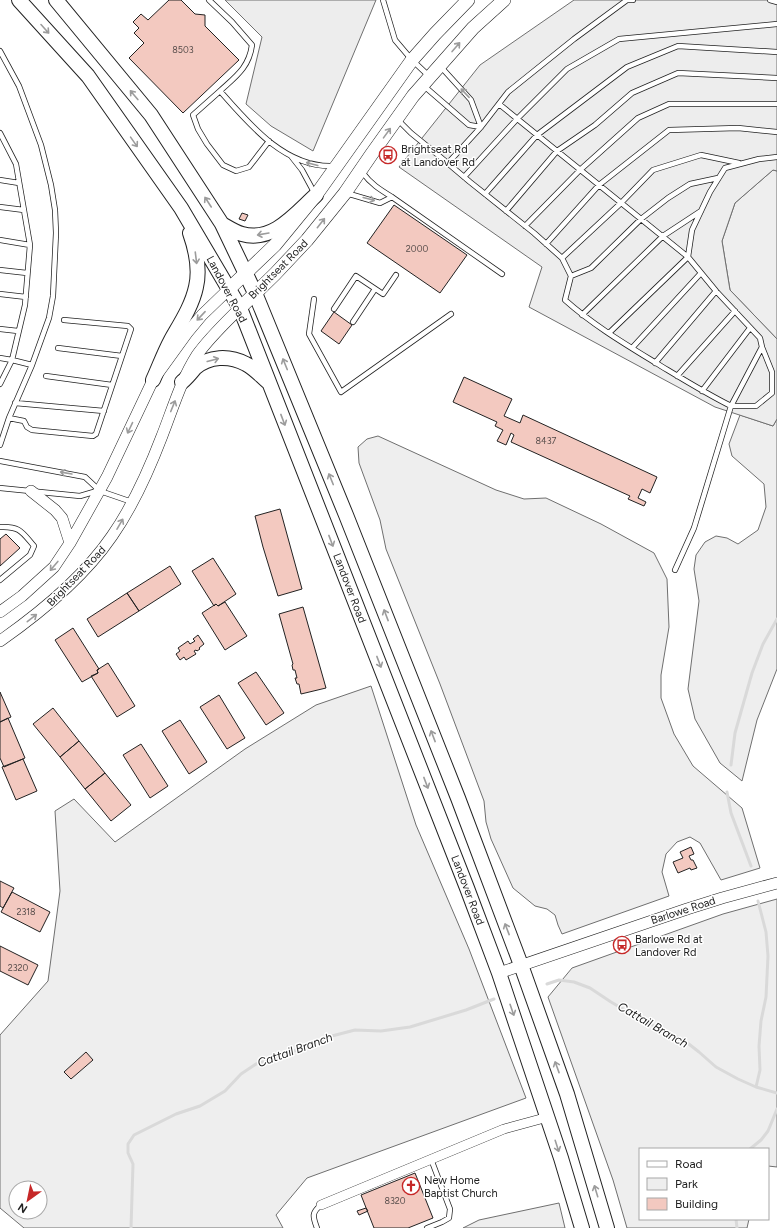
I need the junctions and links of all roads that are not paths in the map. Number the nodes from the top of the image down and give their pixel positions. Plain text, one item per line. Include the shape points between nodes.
1 (19, 0) edge
2 (56, 0) edge
3 (209, 0) edge
4 (383, 0) edge
5 (468, 0) edge
6 (504, 0) edge
7 (633, 0) edge
8 (770, 0) edge
9 (777, 2) edge
10 (777, 24) edge
11 (0, 51) edge
12 (777, 52) edge
13 (412, 60) junction
14 (440, 66) junction
15 (777, 78) edge
16 (426, 81) junction
17 (220, 91) junction
18 (499, 104) junction
19 (777, 104) edge
20 (396, 119) junction
21 (518, 119) junction
22 (481, 127) junction
23 (777, 132) edge
24 (0, 133) edge
25 (538, 135) junction
26 (269, 141) junction
27 (557, 151) junction
28 (290, 155) junction
29 (777, 157) edge
30 (448, 163) junction
31 (741, 164) junction
32 (336, 166) junction
33 (361, 170) junction
34 (580, 170) junction
35 (464, 177) junction
36 (718, 178) junction
37 (0, 180) edge
38 (20, 183) junction
39 (599, 185) junction
40 (345, 193) junction
41 (485, 194) junction
42 (316, 195) junction
43 (392, 197) junction
44 (621, 203) junction
45 (0, 207) edge
46 (181, 208) junction
47 (24, 210) junction
48 (506, 211) junction
49 (701, 211) junction
50 (642, 220) junction
51 (222, 224) junction
52 (525, 226) junction
53 (662, 236) junction
54 (0, 240) edge
55 (546, 244) junction
56 (30, 245) junction
57 (688, 257) junction
58 (562, 258) junction
59 (0, 270) edge
60 (701, 272) junction
61 (27, 273) junction
62 (246, 273) junction
63 (502, 274) dead end
64 (396, 275) dead end
65 (571, 276) junction
66 (229, 289) junction
67 (375, 289) junction
68 (716, 291) junction
69 (256, 293) junction
70 (0, 294) edge
71 (26, 297) junction
72 (314, 300) dead end
73 (240, 308) junction
74 (334, 309) dead end
75 (735, 311) junction
76 (451, 314) dead end
77 (582, 315) junction
78 (64, 320) dead end
79 (353, 322) dead end
80 (750, 328) junction
81 (0, 329) edge
82 (18, 331) junction
83 (609, 334) junction
84 (762, 347) junction
85 (58, 348) dead end
86 (632, 348) junction
87 (122, 356) junction
88 (0, 358) edge
89 (12, 360) junction
90 (655, 362) junction
91 (32, 365) junction
92 (46, 376) dead end
93 (677, 376) junction
94 (153, 380) junction
95 (182, 382) junction
96 (269, 383) junction
97 (0, 384) edge
98 (112, 385) junction
99 (702, 391) junction
100 (15, 403) junction
101 (731, 406) junction
102 (104, 411) junction
103 (9, 418) junction
104 (0, 445) edge
105 (0, 461) edge
106 (0, 488) edge
107 (31, 491) junction
108 (100, 491) junction
109 (132, 502) junction
110 (0, 527) edge
111 (70, 543) junction
112 (675, 570) dead end
113 (0, 580) edge
114 (0, 612) edge
115 (0, 641) edge
116 (777, 883) edge
117 (521, 965) junction
118 (499, 973) junction
119 (548, 1117) junction
120 (431, 1159) junction
121 (321, 1205) joint
122 (317, 1228) edge
123 (427, 1228) edge
124 (582, 1228) edge
125 (607, 1228) edge

1 -> 46 main road, Landover Road via 88,76
51 -> 2 main road, Landover Road via 151,115
3 - 17 lane via 252,45 251,56 246,65
4 - 13 lane via 395,40
5 - 13 main road, Brightseat Road
14 -> 6 main road, Brightseat Road via 473,28
7 - 18 lane via 627,0 574,39 508,92
8 - 9 lane
10 - 21 lane via 619,39 567,69
11 - 91 lane via 19,86 41,145 55,210 53,296 49,318
12 - 25 lane via 678,46 627,67
13 - 16 lane
13 - 32 main road, Brightseat Road
14 - 16 main road, Brightseat Road
22 -> 14 lane via 471,100
15 - 27 lane via 678,72 632,93 595,125
16 - 20 main road, Brightseat Road
16 - 22 lane via 469,125
17 - 26 lane
17 - 26 lane via 193,114 198,129 223,166 236,171 249,167
18 - 21 lane
18 - 22 lane
19 - 34 lane via 669,104 638,118
20 - 30 lane
33 -> 20 main road, Brightseat Road
21 - 25 lane
21 - 35 lane
22 - 30 lane
23 - 39 lane via 738,128 669,130
24 - 38 lane via 16,164
25 - 27 lane
25 - 41 lane
26 - 28 lane
27 - 34 lane
27 - 48 lane
32 -> 28 lane via 312,164
28 - 42 lane
29 - 31 lane
30 - 35 lane
31 - 36 lane via 725,168
31 - 44 lane via 701,155 653,170
32 - 42 main road, Brightseat Road
33 - 40 main road, Brightseat Road
33 - 43 lane via 368,181
34 - 39 lane
34 - 52 lane
35 - 41 lane
36 - 49 lane
36 - 50 lane via 690,184
37 - 38 lane
38 - 47 lane
39 - 44 lane
39 - 55 lane
40 -> 43 lane via 380,203
69 -> 40 main road, Brightseat Road via 307,240
41 - 48 lane
42 -> 51 main road via 280,227 268,234 241,234
42 - 62 main road, Brightseat Road via 275,245
43 - 63 lane
44 - 50 lane
44 - 58 lane
45 - 47 lane
46 - 66 main road, Landover Road
46 -> 94 main road via 196,255 196,287
47 - 56 lane
48 - 52 lane
49 - 53 lane
49 - 57 lane via 692,230
50 - 53 lane
50 - 65 lane via 591,268
51 - 62 main road, Landover Road
52 - 55 lane
53 - 57 lane
53 - 77 lane
54 - 56 lane
55 - 58 lane
56 - 61 lane
57 - 60 lane
57 - 83 lane
58 - 65 lane
59 - 61 lane
60 - 68 lane
60 - 86 lane
61 - 71 lane
62 - 66 main road, Brightseat Road
62 - 69 main road, Landover Road
64 - 67 lane via 382,294
65 - 77 lane via 565,300
66 - 73 main road, Landover Road
66 -> 94 street, Brightseat Road via 202,315
67 - 74 lane via 356,276
67 - 79 lane
68 - 75 lane
68 - 90 lane
69 - 73 main road, Brightseat Road
117 -> 69 main road, Landover Road via 455,792
70 - 71 lane
71 - 82 lane
72 - 76 lane via 309,334 341,392
73 - 95 street, Brightseat Road via 197,356
73 - 96 main road, Landover Road
75 - 80 lane
75 - 93 lane
77 - 83 lane
78 - 87 lane via 128,326 131,329
80 - 84 lane via 760,338
80 - 99 lane
81 - 82 lane
82 - 89 lane
83 - 86 lane
84 - 101 lane
84 - 101 lane via 772,372 772,393 756,406
85 - 87 lane
86 - 90 lane
87 - 98 lane
88 - 89 lane
89 - 91 lane
89 - 97 lane
90 - 93 lane
91 - 100 lane
92 - 98 lane
93 - 99 lane
94 -> 108 street, Brightseat Road
95 -> 96 main road via 206,362 231,358 256,371
109 -> 95 street, Brightseat Road via 162,436
96 -> 118 main road, Landover Road
98 - 102 lane
99 - 101 lane
100 - 102 lane
100 - 103 lane
101 - 112 lane via 694,528
102 - 103 lane via 93,436 32,430 24,421
103 - 104 lane
108 -> 105 lane via 85,477
106 - 107 lane
107 - 108 lane via 80,496
107 - 111 street via 62,518
108 - 109 lane
108 - 111 street, Brightseat Road
115 -> 109 street, Brightseat Road via 45,608 99,555
110 - 113 lane via 10,526 22,531 34,546 30,555
111 -> 114 street, Brightseat Road via 54,567
116 - 117 street, Barlowe Road via 694,906
117 - 118 street, Barlowe Road
125 -> 117 main road, Landover Road via 567,1094
118 -> 119 main road, Landover Road
119 - 120 street via 504,1129
119 -> 124 main road, Landover Road
120 - 121 street
120 - 123 lane via 450,1209 449,1218
121 - 122 lane via 315,1209 313,1217

